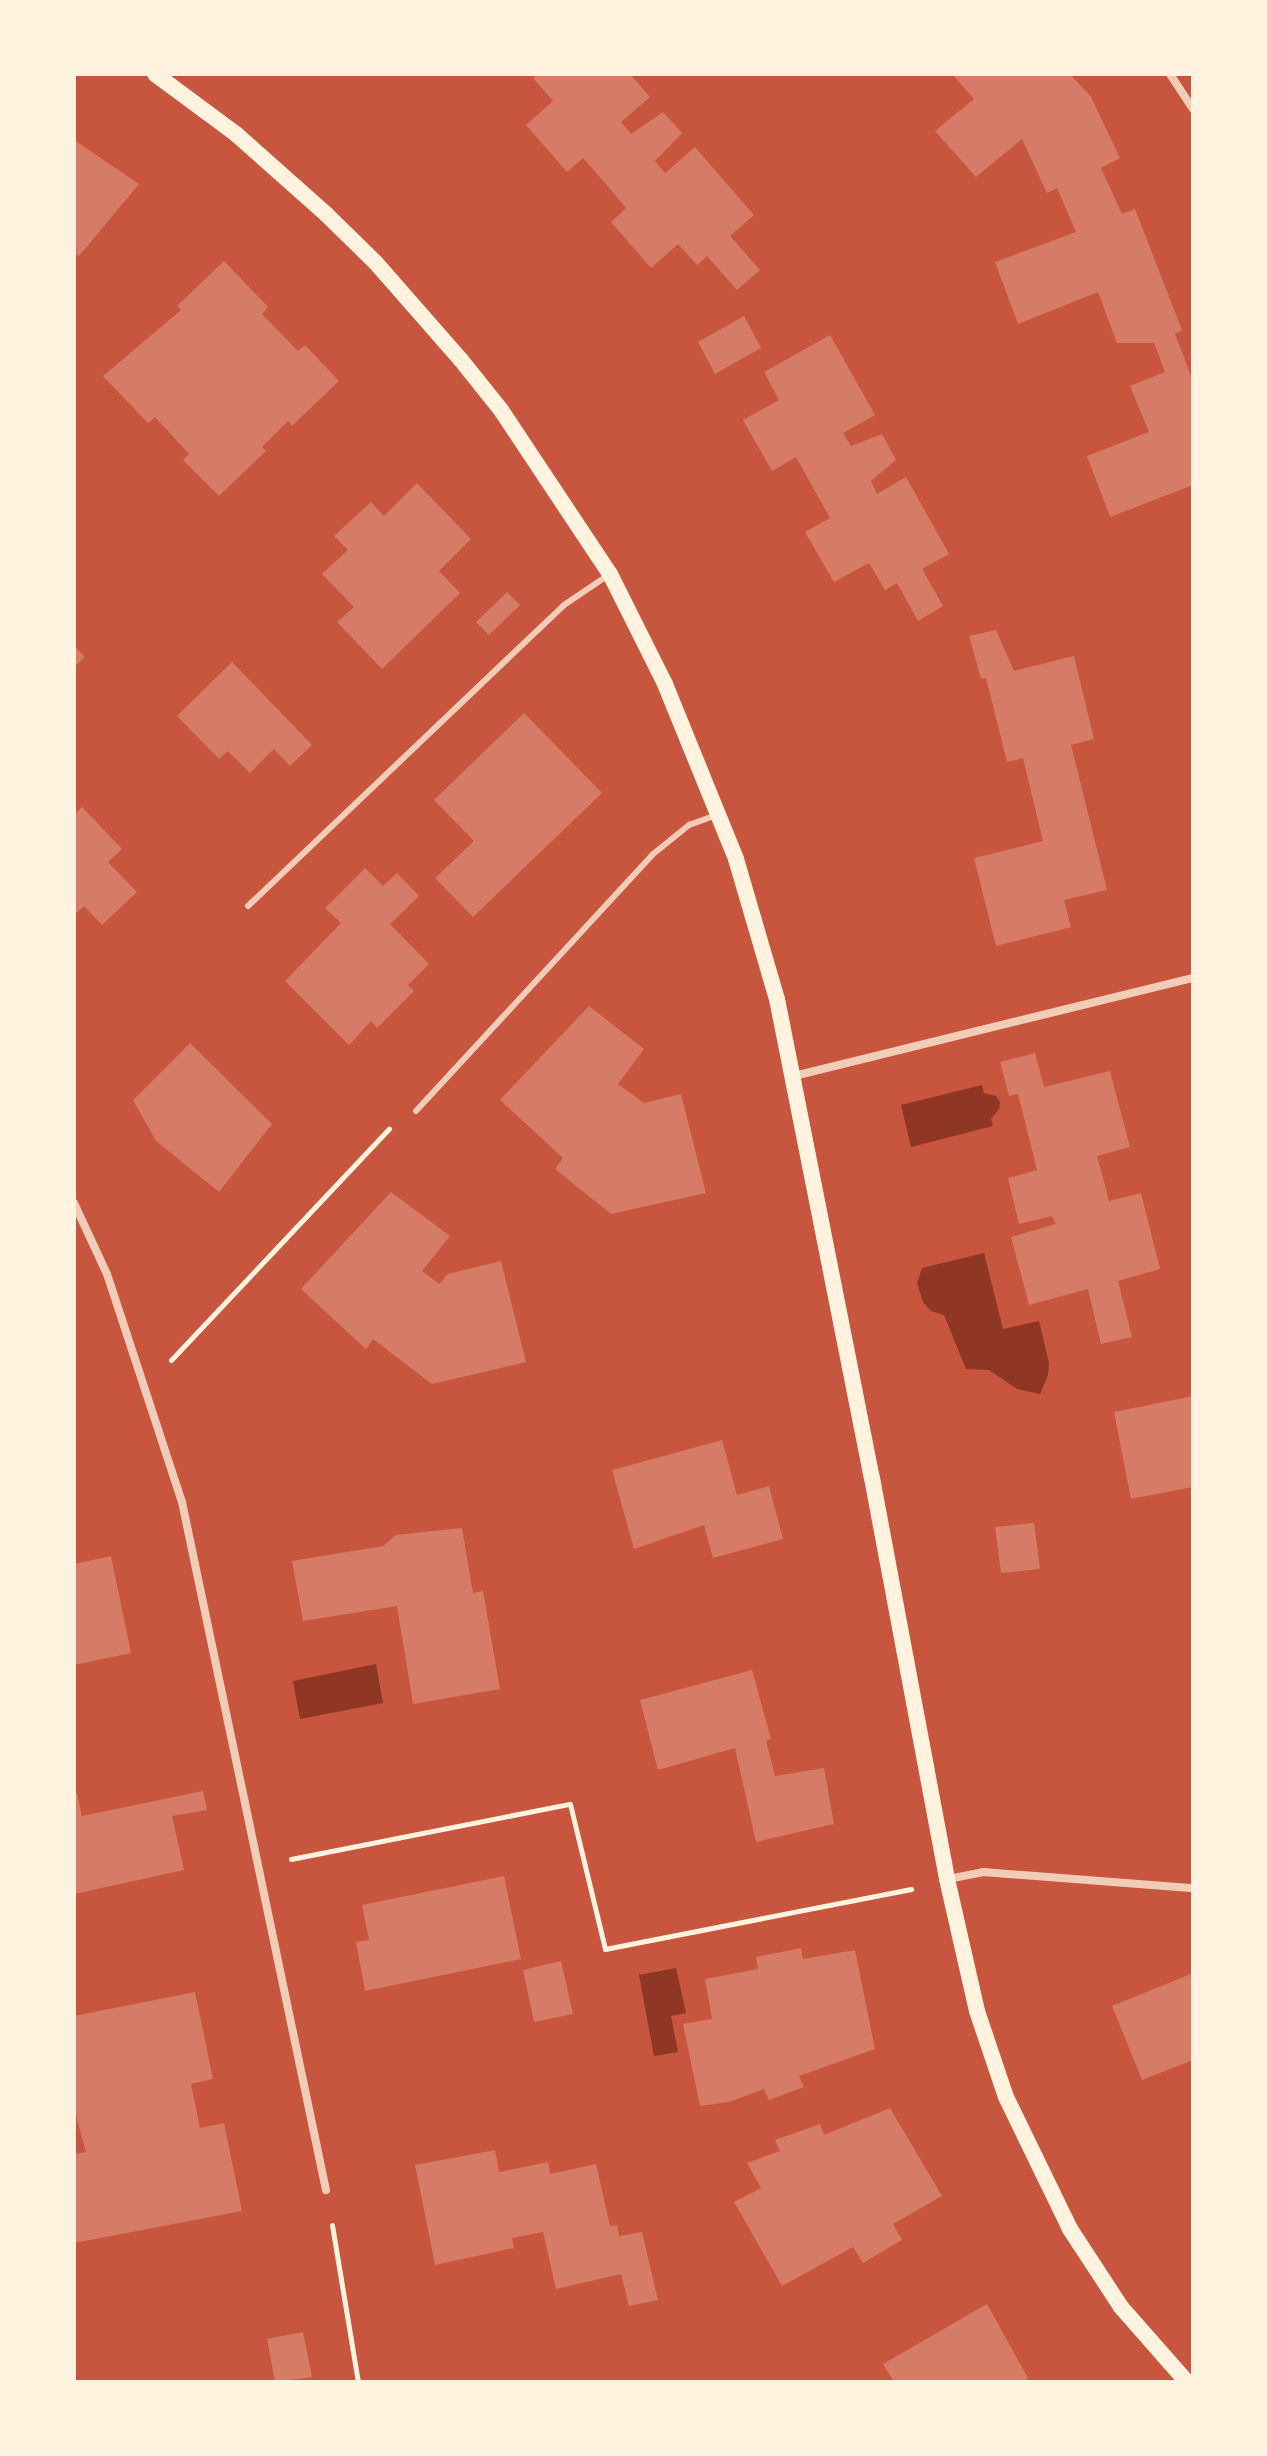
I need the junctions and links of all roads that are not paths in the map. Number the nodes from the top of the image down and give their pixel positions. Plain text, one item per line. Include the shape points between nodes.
1 (155, 74) edge
2 (1170, 74) edge
3 (1193, 109) edge
4 (610, 574) junction
5 (719, 813) junction
6 (248, 906) dead end
7 (1193, 978) edge
8 (794, 1076) junction
9 (416, 1111) road end
10 (74, 1203) edge
11 (947, 1879) junction
12 (1193, 1888) edge
13 (326, 2190) road end
14 (1187, 2382) edge

1 - 4 main road via 236,134 376,263 501,410
2 - 3 street
4 - 5 main road via 665,684
4 - 6 lane via 564,605
5 - 8 main road via 756,921
5 - 9 lane via 689,825 652,855
7 - 8 street
8 - 11 main road
10 - 13 street via 107,1274 182,1502
11 - 12 street via 983,1872
11 - 14 main road via 977,2011 1006,2097 1045,2182 1098,2275 1146,2339

